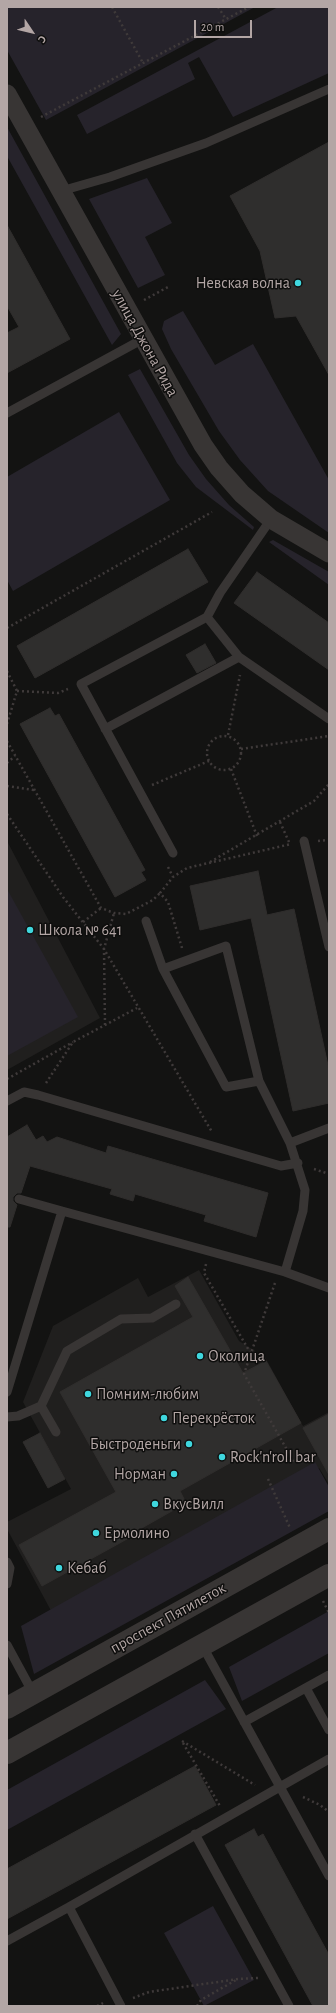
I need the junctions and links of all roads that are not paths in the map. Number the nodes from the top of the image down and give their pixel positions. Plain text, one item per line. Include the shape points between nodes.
1 (329, 89) edge
2 (7, 94) edge
3 (61, 191) junction
4 (143, 339) junction
5 (7, 413) edge
6 (271, 519) junction
7 (329, 552) edge
8 (207, 617) junction
9 (241, 658) junction
10 (329, 719) edge
11 (105, 729) junction
12 (304, 841) road end
13 (174, 853) dead end
14 (146, 921) dead end
15 (329, 947) edge
16 (163, 969) junction
17 (259, 1081) junction
18 (7, 1101) edge
19 (329, 1128) edge
20 (290, 1143) junction
21 (298, 1163) junction
22 (19, 1199) dead end
23 (62, 1211) junction
24 (285, 1272) junction
25 (329, 1288) edge
26 (176, 1304) dead end
27 (7, 1392) edge
28 (41, 1406) junction
29 (7, 1417) edge
30 (56, 1432) dead end
31 (329, 1529) edge
32 (7, 1562) edge
33 (329, 1575) edge
34 (7, 1584) edge
35 (7, 1645) edge
36 (202, 1645) junction
37 (329, 1675) edge
38 (306, 1688) junction
39 (33, 1693) junction
40 (7, 1708) edge
41 (244, 1722) junction
42 (329, 1730) edge
43 (7, 1753) edge
44 (329, 1759) edge
45 (280, 1786) junction
46 (195, 1834) junction
47 (329, 1876) edge
48 (69, 1907) junction
49 (7, 1941) edge
50 (121, 2006) edge
51 (290, 2006) edge

1 - 3 lane via 206,143 110,177
2 - 3 street, улица Джона Рида
3 - 4 street, улица Джона Рида
4 - 5 lane
4 - 6 street, улица Джона Рида via 207,450 242,494
6 - 7 street, улица Джона Рида
6 - 8 lane via 220,593
8 - 9 lane
8 - 11 lane via 81,684
9 - 10 lane
9 - 11 lane
11 - 13 lane
12 - 15 lane
14 - 16 lane
16 - 17 lane via 226,1087
16 - 17 lane via 226,946
17 - 20 lane
18 - 21 lane via 24,1092 281,1166
19 - 20 lane
20 - 21 lane
21 - 24 lane via 305,1190 303,1211
22 - 23 lane
23 - 24 lane
23 - 27 lane
24 - 25 lane
26 - 28 lane via 152,1318 121,1319 67,1351
28 - 29 lane via 18,1416
28 - 30 lane
31 - 39 street, проспект Пятилеток
32 - 34 lane via 10,1568
33 - 36 street
35 - 39 lane
36 - 41 lane
36 - 43 street
37 - 38 lane
38 - 41 lane
38 - 42 lane
39 - 40 street, проспект Пятилеток
41 - 45 lane
44 - 45 lane
45 - 46 lane
45 - 47 lane
46 - 48 lane
46 - 51 lane
48 - 49 lane
48 - 50 lane

